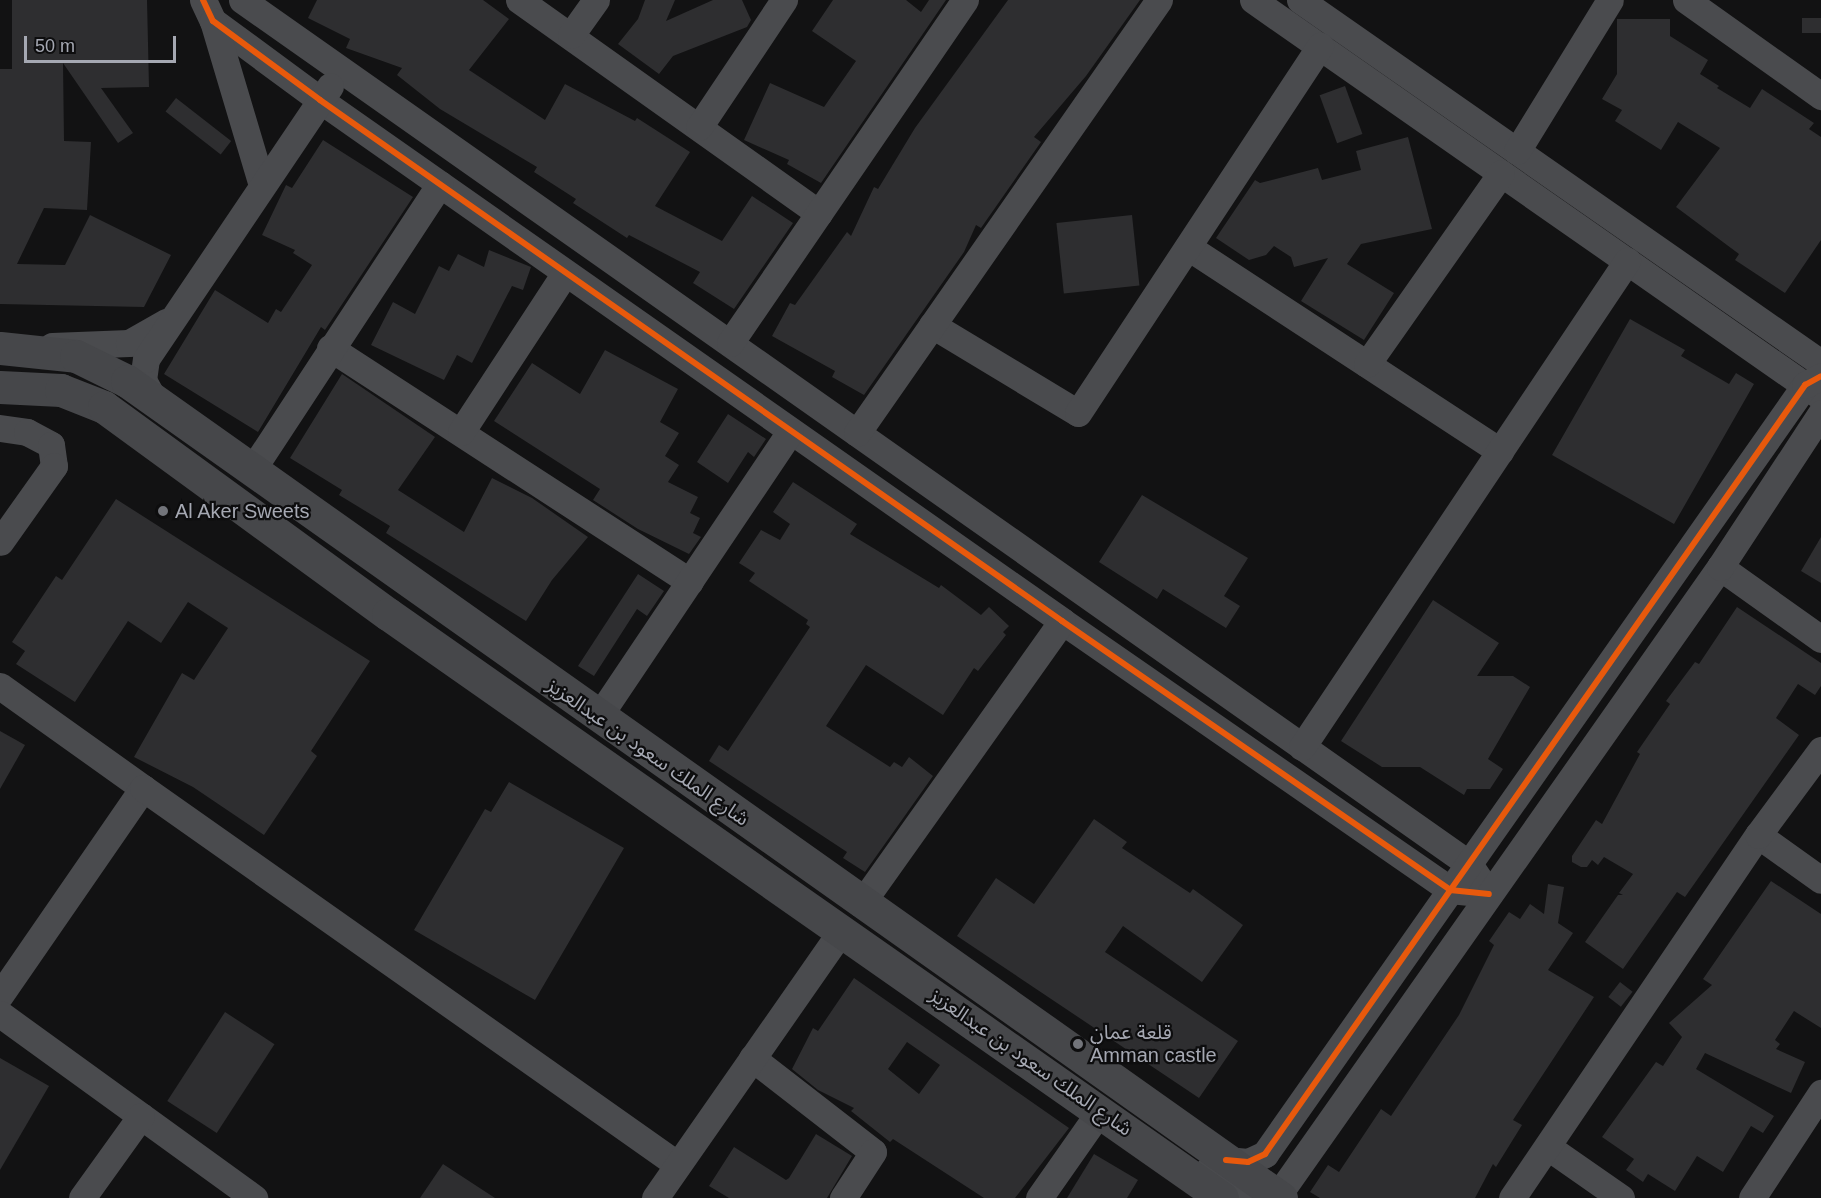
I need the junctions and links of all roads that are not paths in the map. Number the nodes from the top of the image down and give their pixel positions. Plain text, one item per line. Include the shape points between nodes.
1 (242, 0) edge
2 (519, 0) edge
3 (596, 0) edge
4 (784, 0) edge
5 (965, 0) edge
6 (1159, 0) edge
7 (1253, 0) edge
8 (1300, 0) edge
9 (1610, 0) edge
10 (1686, 0) edge
11 (208, 10) edge
12 (571, 35) junction
13 (1320, 46) junction
14 (341, 70) junction
15 (1821, 96) edge
16 (320, 100) junction
17 (699, 127) junction
18 (1517, 151) junction
19 (1501, 173) junction
20 (440, 184) junction
21 (262, 185) junction
22 (819, 213) junction
23 (1188, 247) junction
24 (1627, 261) junction
25 (565, 273) junction
26 (170, 320) junction
27 (932, 325) junction
28 (730, 343) junction
29 (13, 348) edge
30 (330, 348) junction
31 (1821, 363) edge
32 (1367, 364) junction
33 (1816, 386) edge
34 (0, 387) edge
35 (154, 400) junction
36 (1821, 414) edge
37 (0, 428) edge
38 (461, 432) junction
39 (790, 432) junction
40 (857, 433) junction
41 (1500, 451) junction
42 (252, 470) junction
43 (0, 542) edge
44 (1720, 567) junction
45 (690, 582) junction
46 (388, 614) junction
47 (1062, 621) junction
48 (1821, 639) edge
49 (552, 684) junction
50 (0, 686) edge
51 (599, 716) junction
52 (1302, 747) junction
53 (1821, 750) edge
54 (143, 788) junction
55 (1758, 835) junction
56 (1469, 864) junction
57 (1821, 880) edge
58 (1450, 890) junction
59 (1488, 894) junction
60 (861, 903) junction
61 (842, 930) junction
62 (0, 995) edge
63 (0, 1014) edge
64 (752, 1058) junction
65 (1821, 1093) edge
66 (1101, 1111) junction
67 (141, 1116) junction
68 (1127, 1130) junction
69 (1548, 1147) junction
70 (1226, 1160) junction
71 (678, 1165) junction
72 (1217, 1196) edge
73 (82, 1198) edge
74 (254, 1198) edge
75 (655, 1198) edge
76 (843, 1198) edge
77 (1040, 1198) edge
78 (1270, 1198) edge
79 (1512, 1198) edge
80 (1621, 1198) edge
81 (1752, 1198) edge

1 - 14 street
2 - 12 street
3 - 12 street
4 - 17 street
5 - 22 street
6 - 27 street
7 - 13 street
8 - 18 street
9 - 18 street
10 - 15 street
11 - 16 street
11 - 21 street
12 - 17 street
13 - 19 street
13 - 23 street
14 - 16 street
14 - 28 street
16 - 20 street
16 - 21 street
17 - 22 street
18 - 31 street
19 - 24 street
19 - 32 street
20 - 25 street
20 - 30 street
21 - 26 street
22 - 28 street
23 - 27 street via 1078,413
23 - 32 street
24 - 33 street
24 - 41 street
25 - 38 street
25 - 39 street
26 - 29 street via 129,343
26 - 35 street via 143,370 147,390
27 - 40 street
28 - 40 street
29 - 35 main road, شارع الملك سعود بن عبدالعزيز via 55,351 100,365
30 - 38 street
30 - 42 street
32 - 41 street
33 - 56 street
34 - 46 main road, شارع الملك سعود بن عبدالعزيز via 61,390 104,407
35 - 42 main road, شارع الملك سعود بن عبدالعزيز
36 - 44 street
37 - 43 street via 27,432 51,445 54,466
38 - 45 street
39 - 45 street
39 - 47 street
40 - 52 street
41 - 52 street
42 - 49 main road, شارع الملك سعود بن عبدالعزيز
44 - 48 street
44 - 59 street
45 - 51 street
46 - 49 main road via 383,603 386,595 402,595 491,657
46 - 61 main road, شارع الملك سعود بن عبدالعزيز
47 - 58 street
47 - 60 street
49 - 51 main road, شارع الملك سعود بن عبدالعزيز
50 - 54 street
51 - 60 main road, شارع الملك سعود بن عبدالعزيز
52 - 56 street
53 - 55 street
54 - 62 street
54 - 71 street
55 - 57 street
55 - 69 street
56 - 58 street
56 - 59 street
58 - 59 street
58 - 70 street via 1265,1154 1248,1162
59 - 78 street
60 - 70 main road, شارع الملك سعود بن عبدالعزيز
61 - 64 street
61 - 66 main road, شارع الملك سعود بن عبدالعزيز
63 - 67 street
64 - 71 street
64 - 76 street via 873,1152
65 - 81 street
66 - 68 main road, شارع الملك سعود بن عبدالعزيز
66 - 77 street
67 - 73 street
67 - 74 street
68 - 72 main road, شارع الملك سعود بن عبدالعزيز
68 - 78 street via 1179,1150
69 - 79 street
69 - 80 street
70 - 78 main road, شارع الملك سعود بن عبدالعزيز
71 - 75 street

